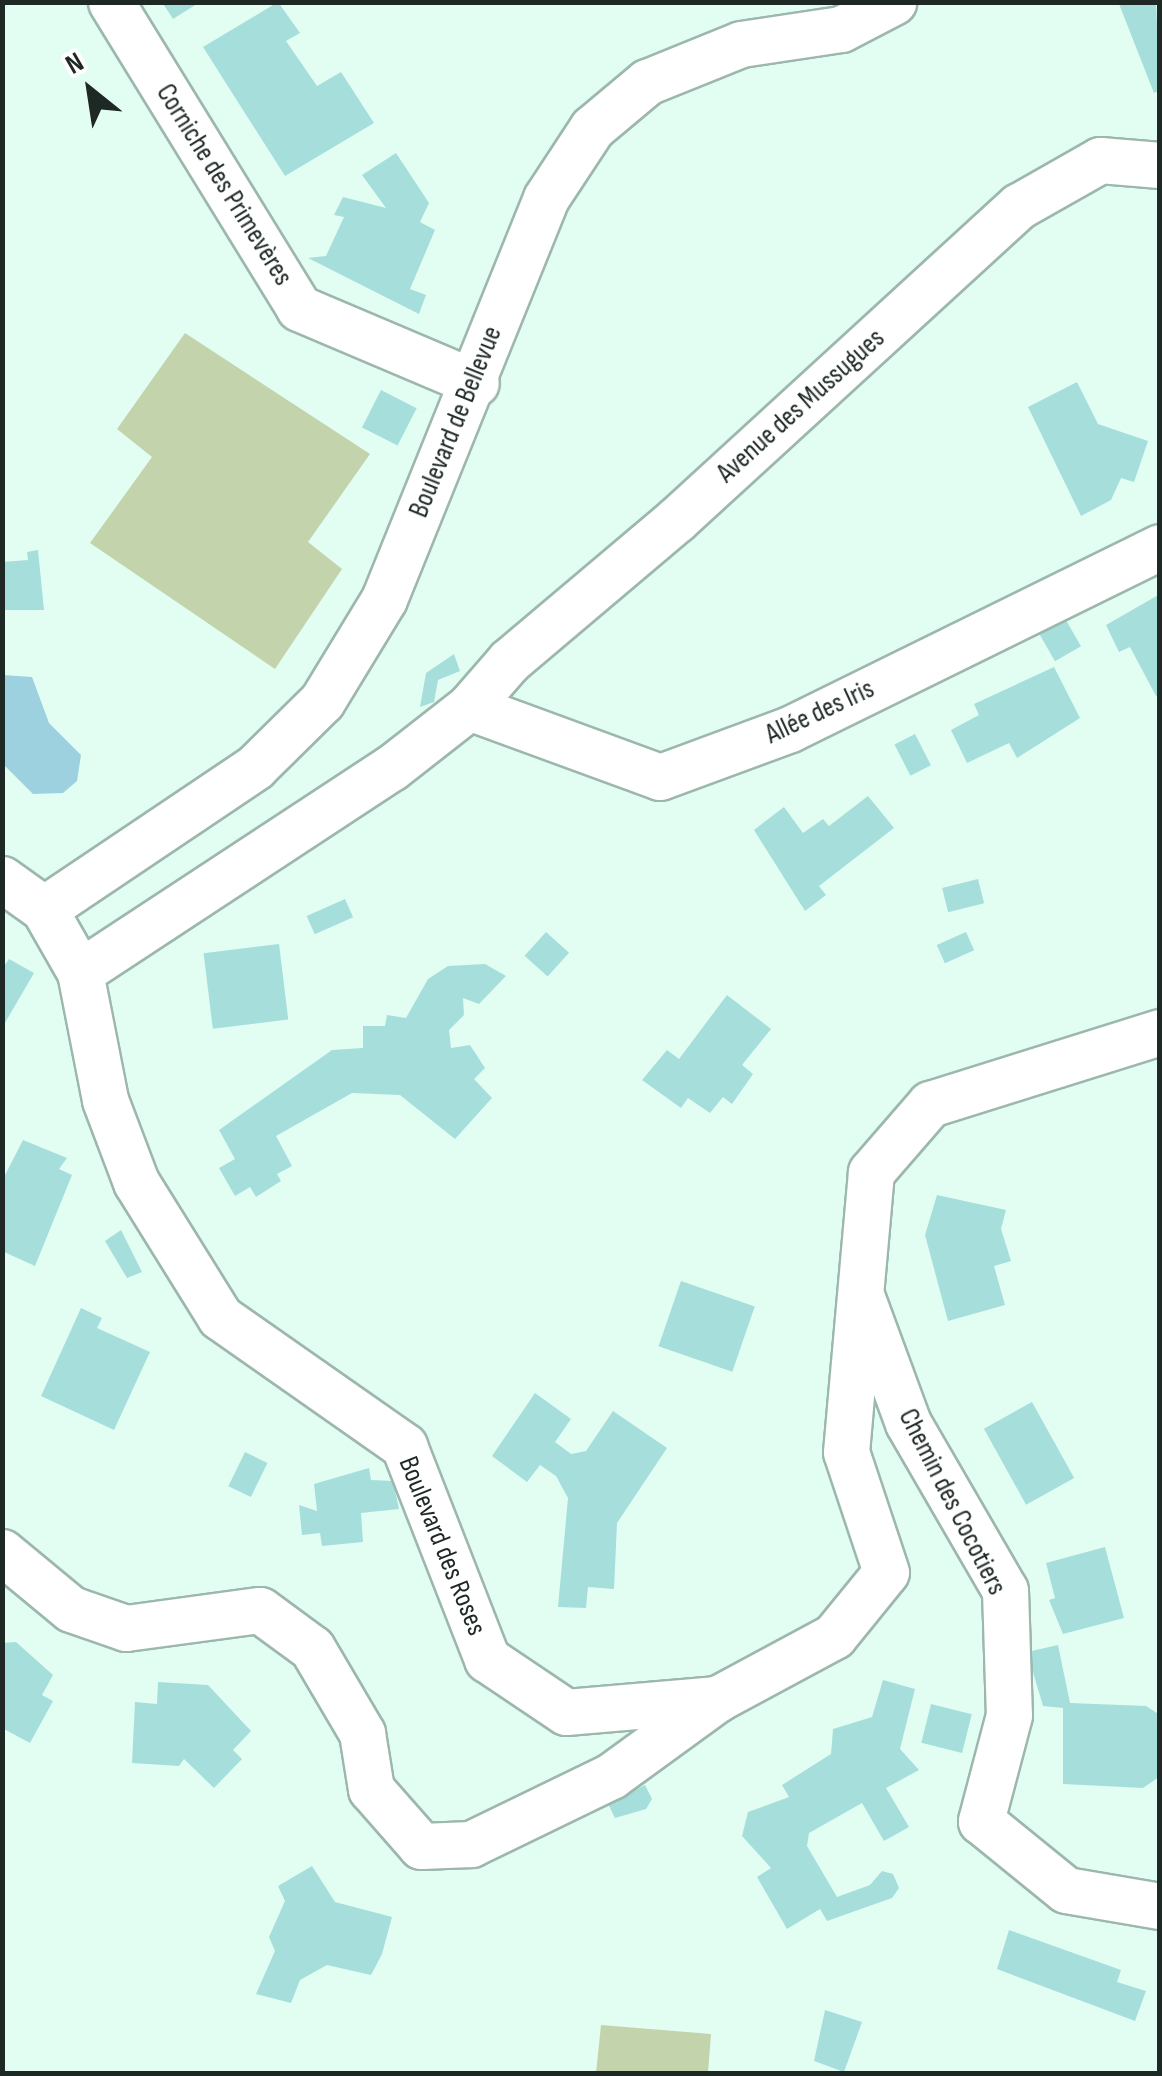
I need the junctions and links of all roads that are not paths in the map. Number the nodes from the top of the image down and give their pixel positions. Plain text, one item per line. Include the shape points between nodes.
1 (110, 2) edge
2 (893, 2) edge
3 (1160, 164) edge
4 (476, 383) junction
5 (1160, 547) edge
6 (469, 707) junction
7 (2, 879) edge
8 (44, 909) junction
9 (80, 972) junction
10 (1160, 1032) edge
11 (856, 1282) junction
12 (2, 1552) edge
13 (717, 1699) junction
14 (1160, 1906) edge

1 - 4 street, Corniche des Primevères via 300,308
2 - 4 street, Boulevard de Bellevue via 840,29 741,44 646,82 592,128 546,198
3 - 6 street, Avenue des Mussugues via 1100,160 1020,206 676,520 509,661
4 - 8 street, Boulevard de Bellevue via 384,600 322,700 255,767
5 - 6 street, Allée des Iris via 790,730 660,778
6 - 9 street, Avenue des Mussugues via 391,768
7 - 8 street
8 - 9 street, Boulevard des Roses
9 - 13 street, Boulevard des Roses via 105,1100 136,1182 220,1317 404,1446 487,1659 566,1712
10 - 11 street, Boulevard des Roses via 930,1104 871,1172
11 - 13 street, Boulevard des Roses via 846,1452 886,1572 834,1636
11 - 14 street, Chemin des Cocotiers via 908,1423 1005,1590 1009,1715 981,1821 1066,1890
12 - 13 street via 72,1610 126,1628 260,1610 312,1648 362,1733 371,1789 421,1846 470,1844 611,1776

